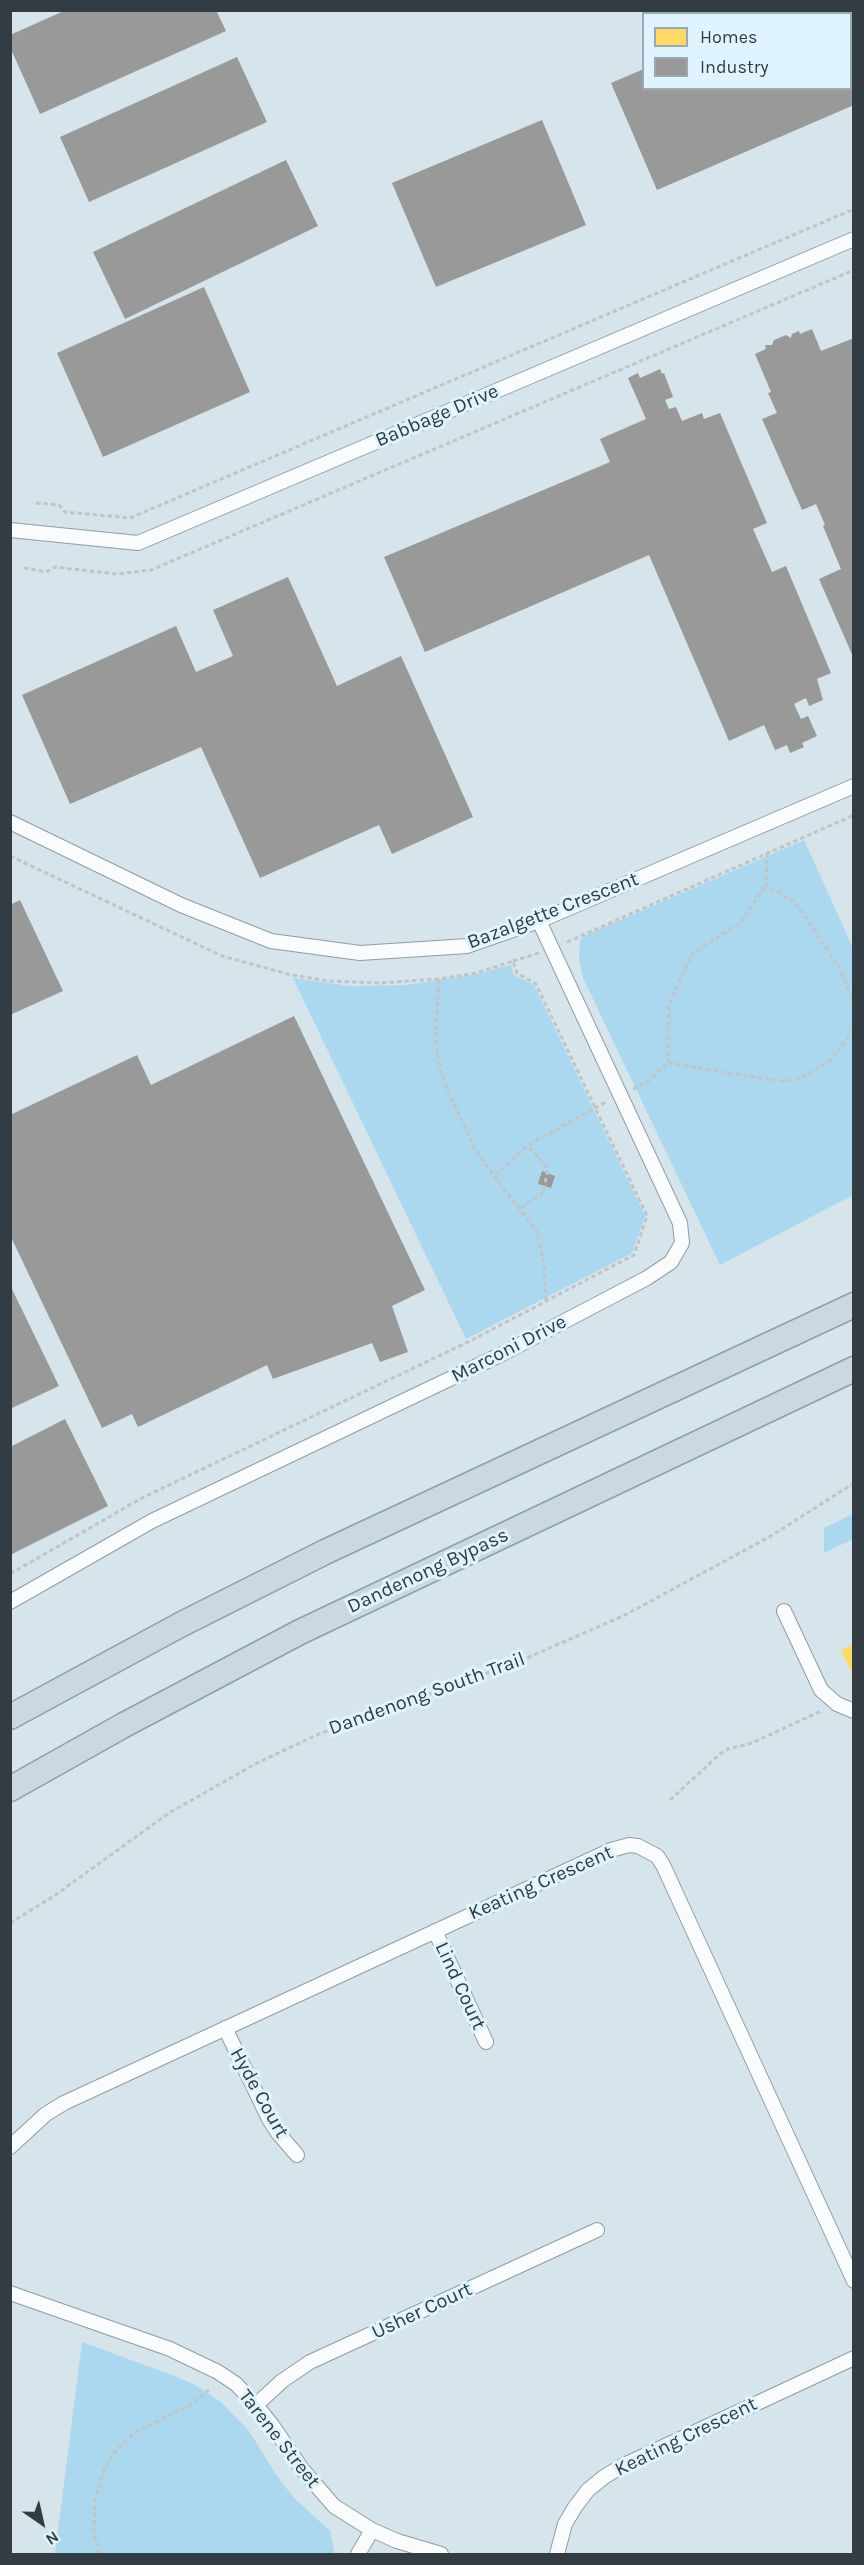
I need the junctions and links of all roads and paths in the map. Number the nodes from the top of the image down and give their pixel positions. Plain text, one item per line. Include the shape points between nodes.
1 (854, 208) edge
2 (854, 238) edge
3 (854, 270) edge
4 (36, 503) dead end
5 (10, 530) edge
6 (24, 568) dead end
7 (854, 786) edge
8 (854, 815) edge
9 (10, 822) edge
10 (767, 853) junction
11 (10, 856) edge
12 (766, 885) junction
13 (539, 921) junction
14 (552, 949) junction
15 (513, 962) junction
16 (439, 979) junction
17 (854, 1004) edge
18 (854, 1028) edge
19 (668, 1063) junction
20 (621, 1094) junction
21 (594, 1108) junction
22 (528, 1145) junction
23 (496, 1175) junction
24 (521, 1208) junction
25 (546, 1303) junction
26 (854, 1305) edge
27 (854, 1369) edge
28 (854, 1483) edge
29 (10, 1574) edge
30 (10, 1602) edge
31 (784, 1611) dead end
32 (837, 1704) junction
33 (854, 1711) edge
34 (10, 1718) edge
35 (10, 1789) edge
36 (670, 1800) dead end
37 (10, 1923) edge
38 (435, 1931) junction
39 (225, 2028) junction
40 (486, 2042) dead end
41 (10, 2147) edge
42 (297, 2155) dead end
43 (597, 2230) dead end
44 (854, 2281) edge
45 (10, 2293) edge
46 (854, 2358) edge
47 (209, 2390) dead end
48 (256, 2405) junction
49 (372, 2530) junction
50 (99, 2554) edge
51 (358, 2554) edge
52 (441, 2554) edge
53 (557, 2554) edge

1 - 4 path via 130,518 65,512 59,505
2 - 5 street, Babbage Drive via 138,543
3 - 6 path via 151,570 117,574
7 - 13 street, Bazalgette Crescent
8 - 10 path
9 - 13 street, Bazalgette Crescent via 182,905 271,941 360,953 467,946
10 - 12 path
10 - 14 path
11 - 16 path via 202,947 251,965 329,981
12 - 17 path via 795,902 839,967
12 - 19 path via 741,922 692,954 669,1004
13 - 14 street, Marconi Drive
14 - 15 path
14 - 20 street, Marconi Drive
15 - 16 path
15 - 21 path via 517,973 536,984
16 - 23 path via 437,1054 447,1090 477,1153
18 - 19 path via 831,1060 800,1079 781,1081
19 - 20 path via 646,1083
20 - 21 path
20 - 30 street, Marconi Drive via 680,1223 682,1243 671,1262 502,1354 152,1521
21 - 22 path
21 - 25 path via 647,1216 634,1255
22 - 23 path
22 - 24 path via 548,1169 543,1193
23 - 24 path
24 - 25 path via 541,1244
25 - 29 path via 142,1498
26 - 34 highway via 325,1552 180,1625
27 - 35 highway, Dandenong Bypass via 300,1632
28 - 37 path, Dandenong South Trail via 771,1536 625,1615 520,1661 319,1734 256,1763 169,1813
31 - 32 street via 821,1690
32 - 33 street
32 - 36 path via 752,1743 728,1749
38 - 39 street, Keating Crescent
38 - 40 street, Lind Court
38 - 44 street, Keating Crescent via 621,1847 638,1846 657,1856
39 - 41 street, Keating Crescent via 64,2103
39 - 42 street, Hyde Court via 269,2119
43 - 48 street, Usher Court via 310,2362
45 - 48 street, Tarene Street via 193,2358 236,2384
46 - 53 street, Keating Crescent via 604,2477 575,2507 565,2524
47 - 50 path via 192,2404 134,2433 112,2455 95,2499 94,2535
48 - 49 street, Tarene Street via 319,2491 334,2506
49 - 51 street
49 - 52 street, Tarene Street

